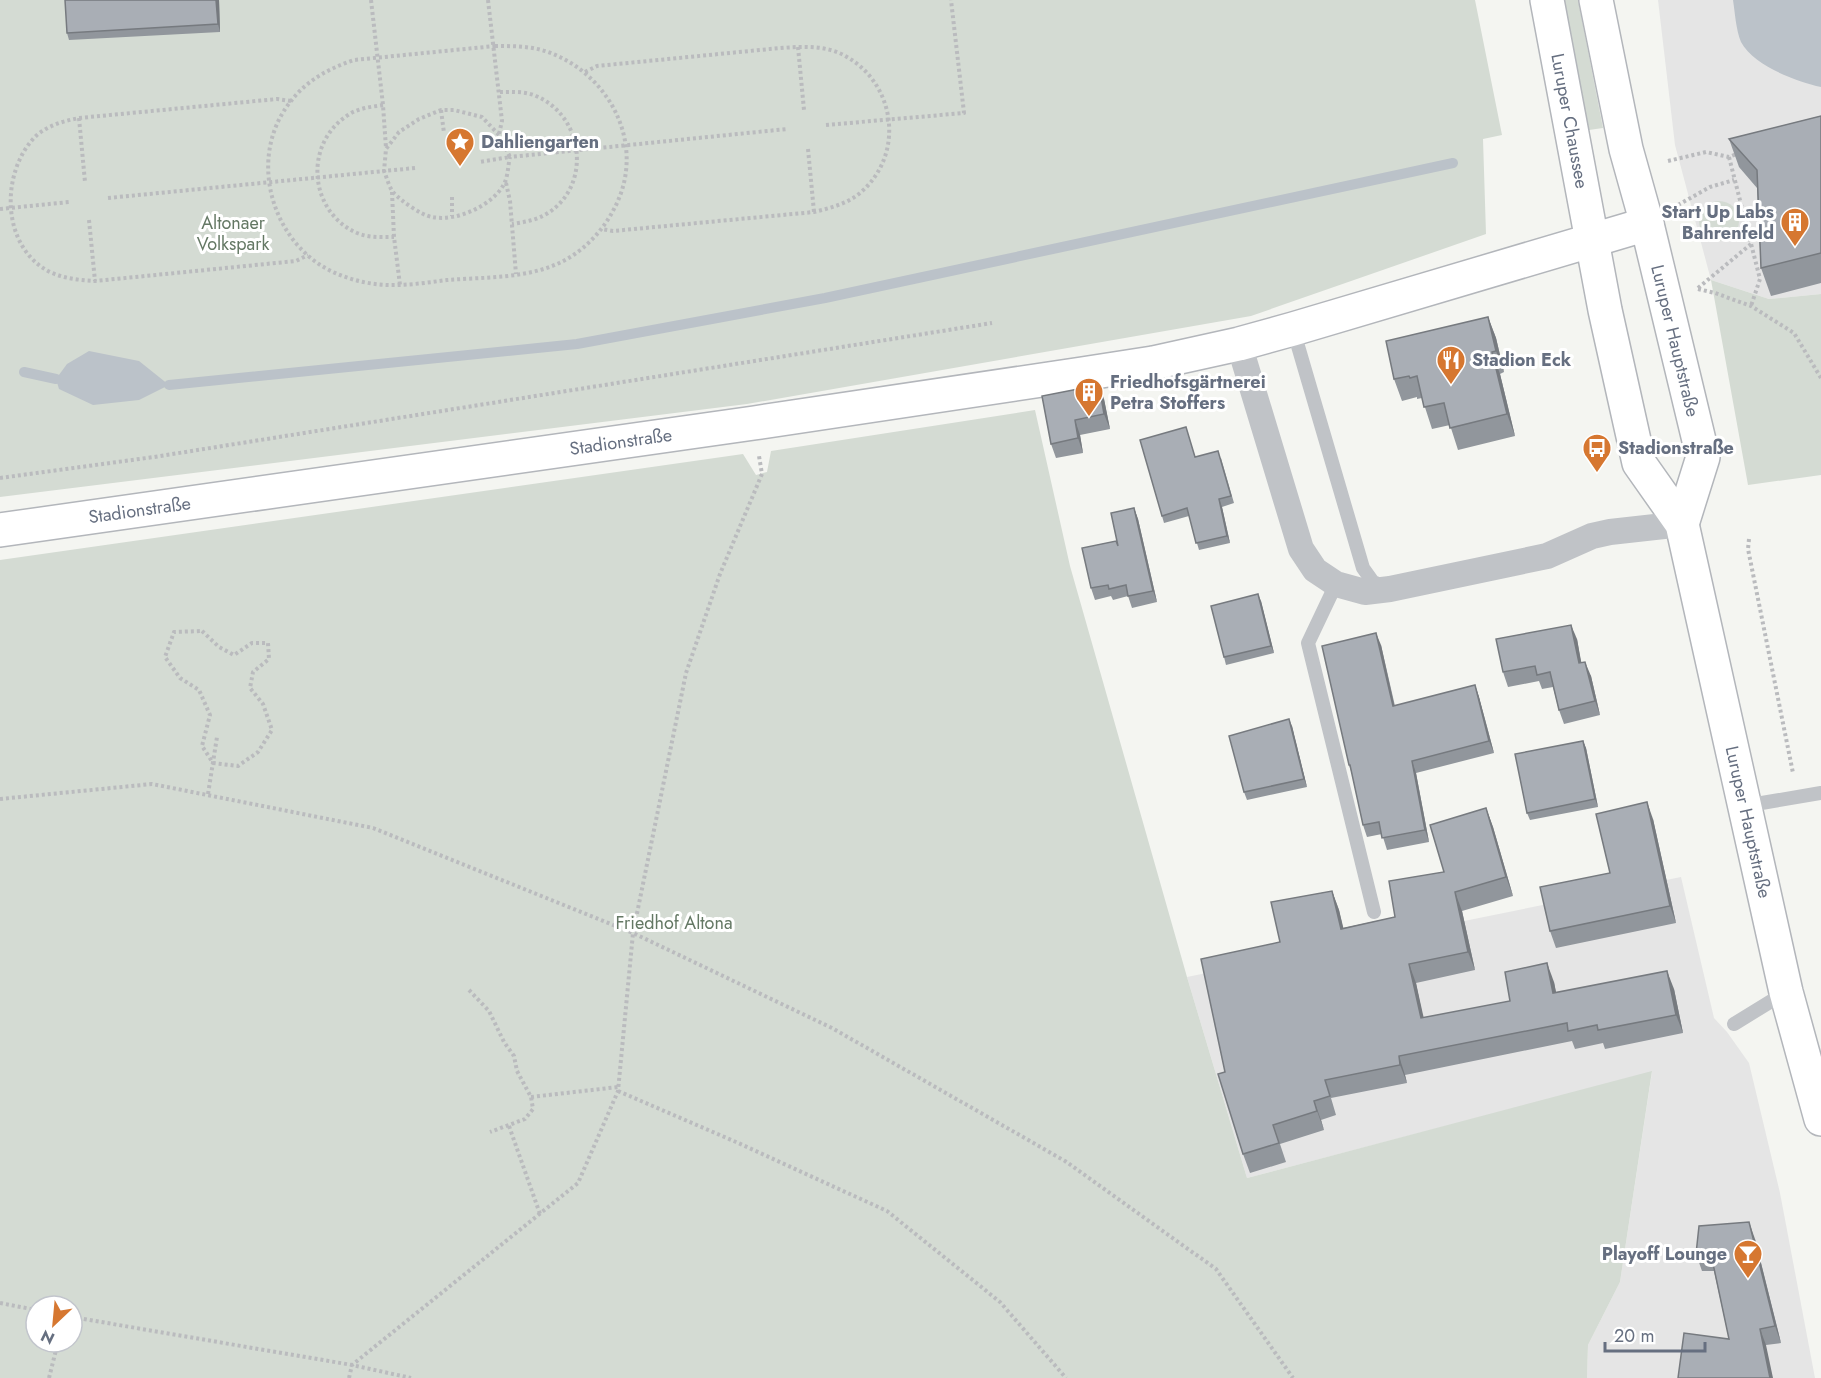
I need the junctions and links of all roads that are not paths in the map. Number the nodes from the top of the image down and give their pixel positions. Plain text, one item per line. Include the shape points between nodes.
1 (1547, 0) edge
2 (1596, 0) edge
3 (1647, 224) junction
4 (1592, 240) junction
5 (1293, 329) junction
6 (1239, 344) junction
7 (1682, 524) junction
8 (0, 530) edge
9 (1336, 584) junction
10 (1390, 589) junction
11 (1821, 793) edge
12 (1744, 806) junction
13 (1374, 912) dead end
14 (1786, 992) junction
15 (1734, 1024) dead end
16 (1821, 1119) edge

1 - 4 main road, Luruper Chaussee
2 - 3 main road via 1626,149
3 - 4 main road, Stadionstraße
3 - 7 main road, Luruper Hauptstraße via 1703,457
4 - 5 main road, Stadionstraße
4 - 7 main road, Luruper Hauptstraße via 1638,463
5 - 6 main road, Stadionstraße
5 - 10 lane via 1364,568 1373,582
6 - 8 main road, Stadionstraße via 1082,374
6 - 9 street via 1300,549 1316,570
7 - 10 street via 1592,536 1547,556
7 - 12 main road, Luruper Hauptstraße
9 - 10 street via 1365,592
9 - 13 lane via 1308,644
11 - 12 lane
12 - 14 main road, Luruper Hauptstraße
14 - 15 lane
14 - 16 main road, Luruper Hauptstraße

